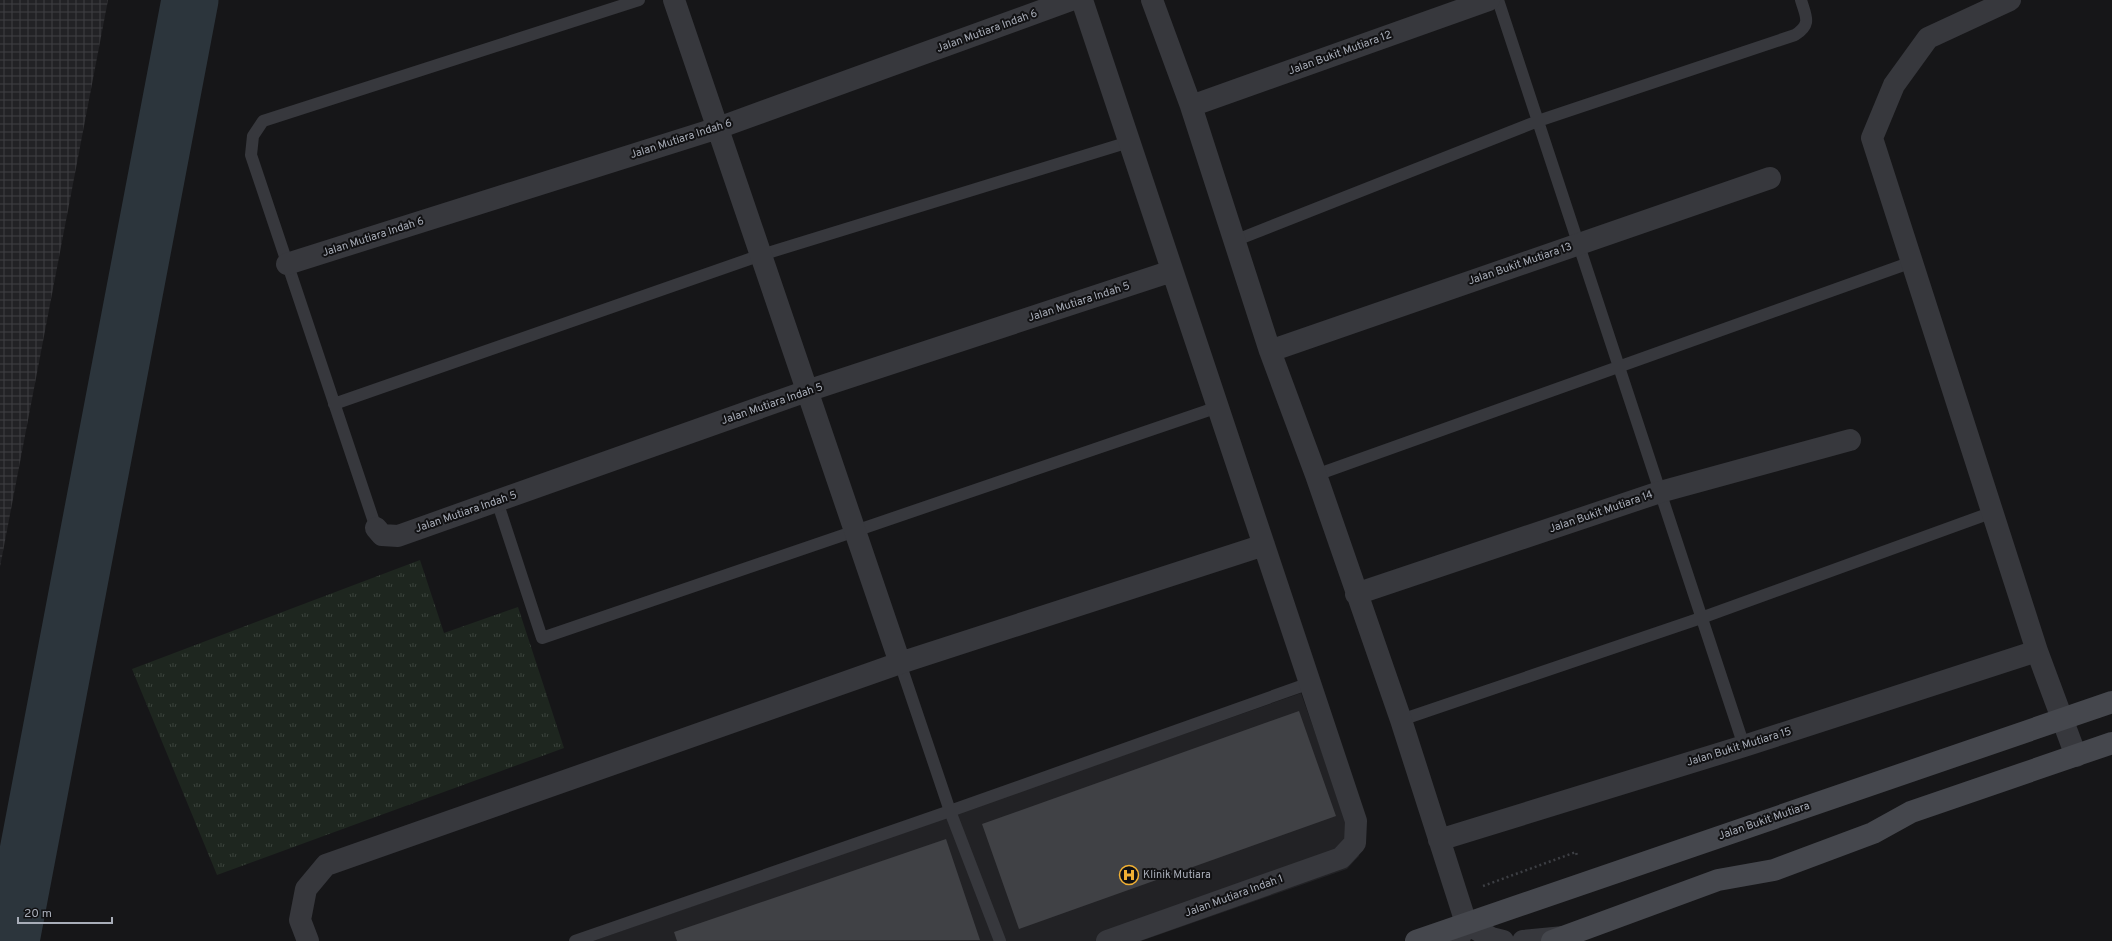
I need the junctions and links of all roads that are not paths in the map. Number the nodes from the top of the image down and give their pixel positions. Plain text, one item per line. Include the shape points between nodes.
1 (639, 0) edge
2 (674, 0) edge
3 (1071, 0) edge
4 (1082, 0) edge
5 (1152, 0) edge
6 (1801, 0) edge
7 (2010, 0) edge
8 (1486, 1) edge
9 (1191, 106) junction
10 (1538, 121) junction
11 (718, 128) junction
12 (1129, 142) junction
13 (1770, 178) dead end
14 (1234, 241) junction
15 (1579, 243) junction
16 (761, 255) junction
17 (1912, 262) junction
18 (287, 264) junction
19 (1172, 271) junction
20 (1270, 351) junction
21 (1620, 365) junction
22 (807, 391) junction
23 (334, 404) junction
24 (1218, 407) junction
25 (1850, 440) dead end
26 (1316, 475) junction
27 (1660, 492) junction
28 (497, 501) junction
29 (1993, 512) junction
30 (376, 528) joint
31 (855, 532) junction
32 (1264, 545) junction
33 (1356, 594) junction
34 (1701, 618) junction
35 (2037, 651) junction
36 (900, 664) junction
37 (1310, 683) junction
38 (2112, 702) edge
39 (2062, 719) junction
40 (1401, 720) junction
41 (2112, 743) edge
42 (1744, 746) junction
43 (2076, 756) junction
44 (950, 811) junction
45 (1439, 840) junction
46 (1462, 932) edge
47 (1558, 939) edge
48 (308, 941) edge
49 (575, 941) edge
50 (1000, 941) edge
51 (1107, 941) edge
52 (1416, 941) edge
53 (1503, 941) edge
54 (1523, 941) edge

1 - 18 lane via 264,121 253,136 251,155
2 - 11 street
3 - 11 street, Jalan Mutiara Indah 6
4 - 12 street
5 - 9 street
6 - 10 lane via 1807,22 1805,29 1795,35
7 - 17 street via 1928,38 1894,85 1872,138
8 - 9 street, Jalan Bukit Mutiara 12
8 - 10 lane
9 - 14 street
10 - 14 lane
10 - 15 lane
11 - 16 street
11 - 18 street, Jalan Mutiara Indah 6
12 - 16 lane
12 - 19 street
13 - 15 street, Jalan Bukit Mutiara 13
14 - 20 street
15 - 20 street, Jalan Bukit Mutiara 13
15 - 21 lane
16 - 22 street
16 - 23 lane
17 - 21 lane
17 - 29 street
18 - 23 lane
19 - 22 street, Jalan Mutiara Indah 5
19 - 24 street
20 - 26 street
21 - 26 lane
21 - 27 lane
22 - 28 street, Jalan Mutiara Indah 5
22 - 31 street
23 - 30 lane
24 - 31 lane
24 - 32 street
25 - 27 street, Jalan Bukit Mutiara 14
26 - 33 street
27 - 33 street, Jalan Bukit Mutiara 14
27 - 34 lane
28 - 30 street, Jalan Mutiara Indah 5 via 398,536 382,535
28 - 31 lane via 542,638
29 - 34 lane
29 - 35 street
31 - 36 street
32 - 36 street
32 - 37 street
33 - 40 street
34 - 40 lane
34 - 42 lane
35 - 39 street
35 - 42 street, Jalan Bukit Mutiara 15
36 - 44 lane
36 - 48 street via 326,865 306,889 300,920
37 - 44 lane
37 - 51 street, Jalan Mutiara Indah 1 via 1356,820 1355,843 1341,858
38 - 39 street, Jalan Bukit Mutiara
39 - 43 street
39 - 46 street, Jalan Bukit Mutiara
40 - 45 street
41 - 43 street
42 - 45 street, Jalan Bukit Mutiara 15
43 - 47 street via 1911,812 1873,833 1774,870 1718,880
44 - 49 lane
44 - 50 lane
45 - 46 street
46 - 52 street, Jalan Bukit Mutiara
46 - 53 street
47 - 54 street

